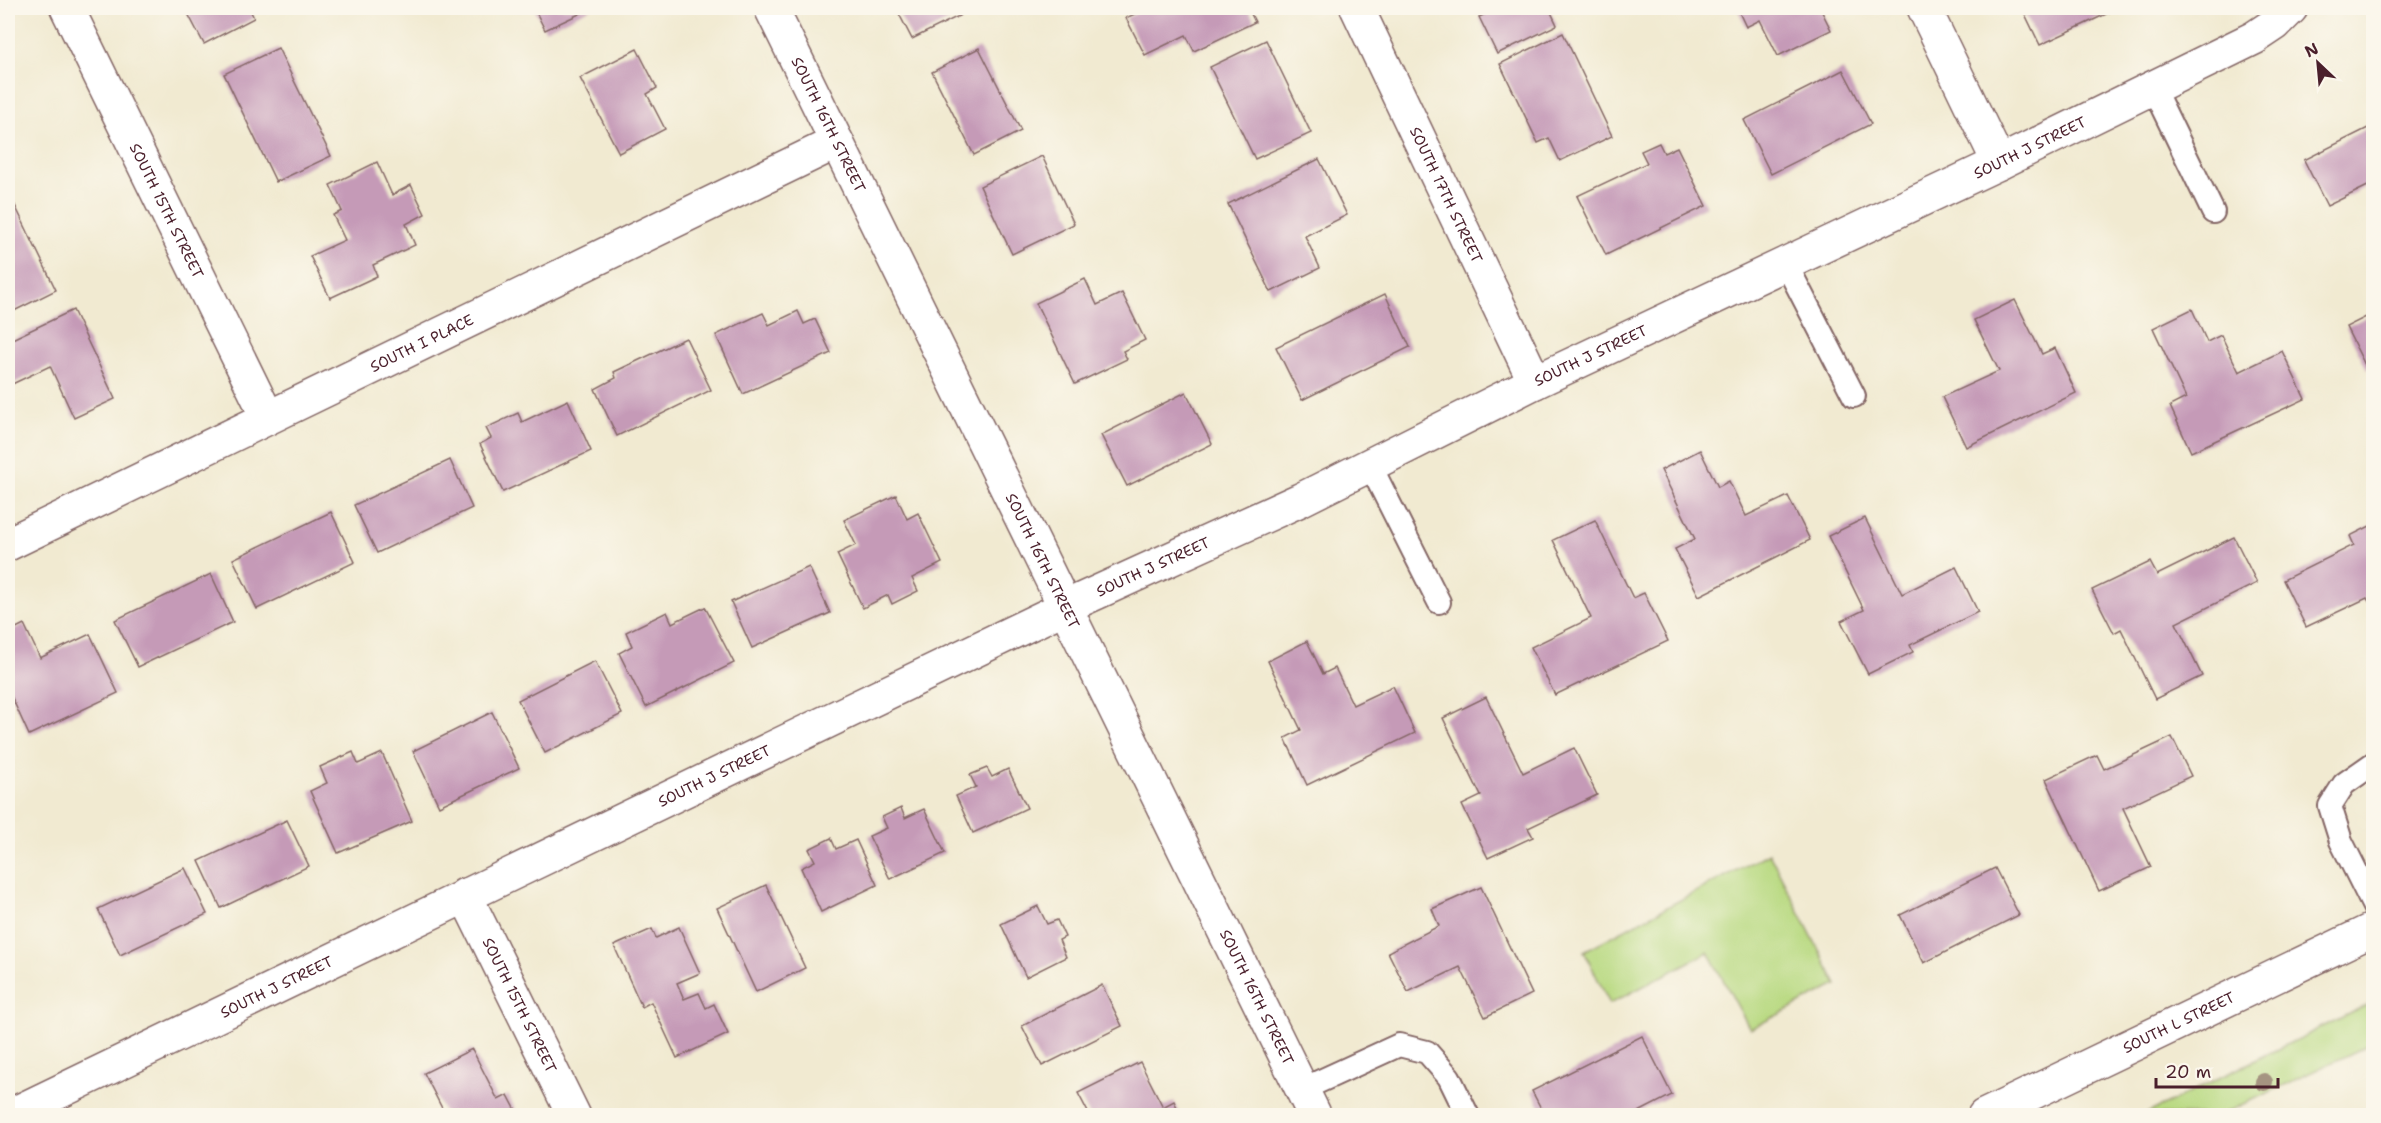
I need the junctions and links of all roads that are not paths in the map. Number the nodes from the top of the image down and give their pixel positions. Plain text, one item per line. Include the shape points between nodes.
1 (67, 8) edge
2 (771, 8) edge
3 (1357, 8) edge
4 (1924, 8) edge
5 (2291, 8) edge
6 (2152, 88) junction
7 (837, 142) junction
8 (1999, 163) junction
9 (2213, 212) dead end
10 (1786, 264) junction
11 (1535, 382) junction
12 (1854, 396) dead end
13 (267, 416) junction
14 (1370, 465) junction
15 (8, 544) edge
16 (1439, 602) dead end
17 (1065, 607) junction
18 (2373, 763) edge
19 (465, 895) junction
20 (2373, 907) edge
21 (2373, 928) edge
22 (1309, 1102) edge
23 (9, 1116) edge
24 (574, 1116) edge
25 (1468, 1116) edge
26 (1984, 1116) edge

1 - 13 street, SOUTH 15TH STREET
2 - 7 street, SOUTH 16TH STREET
3 - 11 street, SOUTH 17TH STREET
4 - 8 street
5 - 6 street, SOUTH J STREET via 2254,38
6 - 8 street, SOUTH J STREET
6 - 9 lane
7 - 13 street, SOUTH I PLACE
7 - 17 street, SOUTH 16TH STREET
8 - 10 street, SOUTH J STREET
10 - 11 street, SOUTH J STREET
10 - 12 lane
11 - 14 street, SOUTH J STREET
13 - 15 street, SOUTH I PLACE
14 - 16 lane
14 - 17 street, SOUTH J STREET
17 - 19 street, SOUTH J STREET
17 - 22 street, SOUTH 16TH STREET
18 - 20 lane via 2344,784 2330,806 2341,841
19 - 23 street, SOUTH J STREET
19 - 24 street, SOUTH 15TH STREET
21 - 26 street, SOUTH L STREET
22 - 25 lane via 1399,1045 1427,1052 1449,1077

